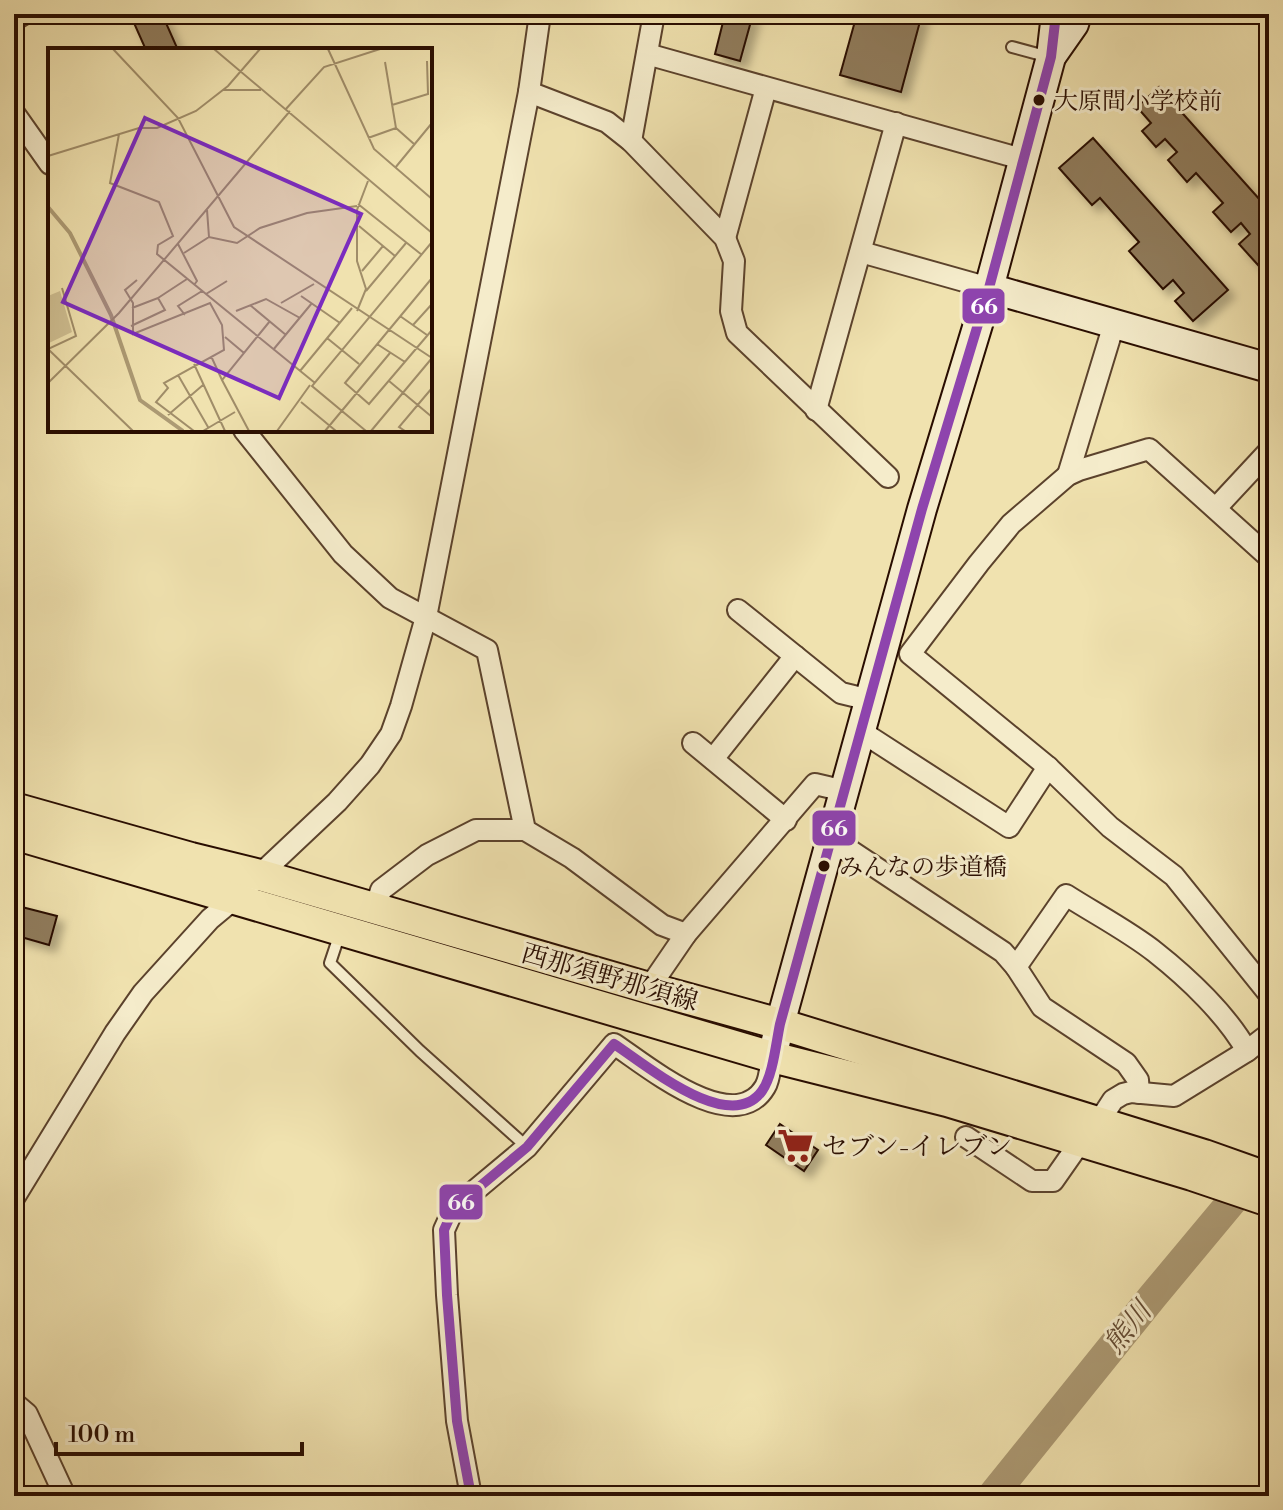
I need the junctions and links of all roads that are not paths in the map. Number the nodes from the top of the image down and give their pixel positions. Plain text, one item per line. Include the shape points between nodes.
1 (24, 14) edge
2 (540, 14) edge
3 (654, 14) edge
4 (1056, 14) edge
5 (1077, 14) edge
6 (14, 20) edge
7 (1012, 47) dead end
8 (647, 54) junction
9 (1051, 57) junction
10 (766, 88) junction
11 (529, 92) junction
12 (14, 113) edge
13 (896, 123) junction
14 (631, 141) junction
15 (1022, 159) junction
16 (48, 161) edge
17 (725, 238) junction
18 (861, 252) junction
19 (989, 288) junction
20 (1114, 324) junction
21 (1269, 368) edge
22 (816, 410) junction
23 (246, 432) edge
24 (1269, 451) edge
25 (1068, 475) junction
26 (888, 477) dead end
27 (1216, 508) junction
28 (1269, 557) edge
29 (738, 610) dead end
30 (426, 617) junction
31 (795, 656) junction
32 (870, 700) junction
33 (862, 732) junction
34 (693, 743) dead end
35 (713, 759) junction
36 (1048, 767) junction
37 (845, 791) junction
38 (14, 808) edge
39 (786, 820) junction
40 (525, 830) junction
41 (14, 834) edge
42 (829, 846) junction
43 (260, 875) junction
44 (234, 899) junction
45 (375, 909) junction
46 (341, 931) junction
47 (686, 934) junction
48 (1016, 967) junction
49 (649, 988) junction
50 (1269, 994) edge
51 (780, 1024) junction
52 (1269, 1034) edge
53 (1247, 1051) junction
54 (772, 1057) junction
55 (1139, 1093) junction
56 (1089, 1132) junction
57 (966, 1137) dead end
58 (527, 1147) junction
59 (1198, 1165) junction
60 (1269, 1178) edge
61 (14, 1198) edge
62 (1269, 1201) edge
63 (14, 1403) edge
64 (65, 1496) edge
65 (471, 1496) edge

1 - 6 street
2 - 11 street
3 - 8 street
4 - 9 street
5 - 9 street
7 - 9 lane
8 - 10 street
8 - 14 street
9 - 15 street
10 - 13 street
10 - 17 street
11 - 14 street via 607,122
11 - 30 street
12 - 16 street
13 - 15 street
13 - 18 street
14 - 17 street
15 - 19 street
17 - 22 street via 734,261 731,311 737,333
18 - 19 street
18 - 22 street
19 - 20 street
19 - 32 street
20 - 21 street
20 - 25 street
22 - 26 street
23 - 30 street via 343,554 390,598
24 - 27 street
25 - 27 street via 1149,449
25 - 36 street via 1011,524 910,654
27 - 28 street
29 - 31 street
30 - 40 street via 487,650
30 - 43 street via 391,734 337,802
31 - 32 street via 841,693
31 - 35 street
32 - 33 street
33 - 36 street via 1009,827
33 - 37 street
34 - 35 street
35 - 39 street
36 - 50 street via 1110,827 1174,876
37 - 39 street via 815,784
37 - 42 street
38 - 43 main road, 西那須野那須線
39 - 47 street
40 - 45 street via 476,830 427,855 381,890
40 - 47 street via 662,925
41 - 44 main road, 西那須野那須線
42 - 48 street via 851,851 1003,952
42 - 51 street
43 - 44 street
43 - 45 main road, 西那須野那須線
44 - 46 main road, 西那須野那須線
44 - 61 street via 143,993
45 - 49 main road, 西那須野那須線
46 - 54 main road, 西那須野那須線
46 - 58 lane via 330,963
47 - 49 street
48 - 53 street via 1066,895 1154,951 1208,1000
48 - 55 street via 1042,1007 1126,1063 1138,1080
49 - 51 main road, 西那須野那須線
51 - 54 street
51 - 56 main road, 西那須野那須線
52 - 53 street
53 - 55 street via 1174,1096
54 - 56 main road, 西那須野那須線
54 - 58 street via 758,1095 734,1106 721,1105 694,1096 614,1044
55 - 56 street via 1113,1100
56 - 57 street via 1053,1181 1032,1181
56 - 59 main road, 西那須野那須線
58 - 65 street via 454,1208 444,1230 457,1421
59 - 60 main road
59 - 62 main road
63 - 64 street via 27,1414

